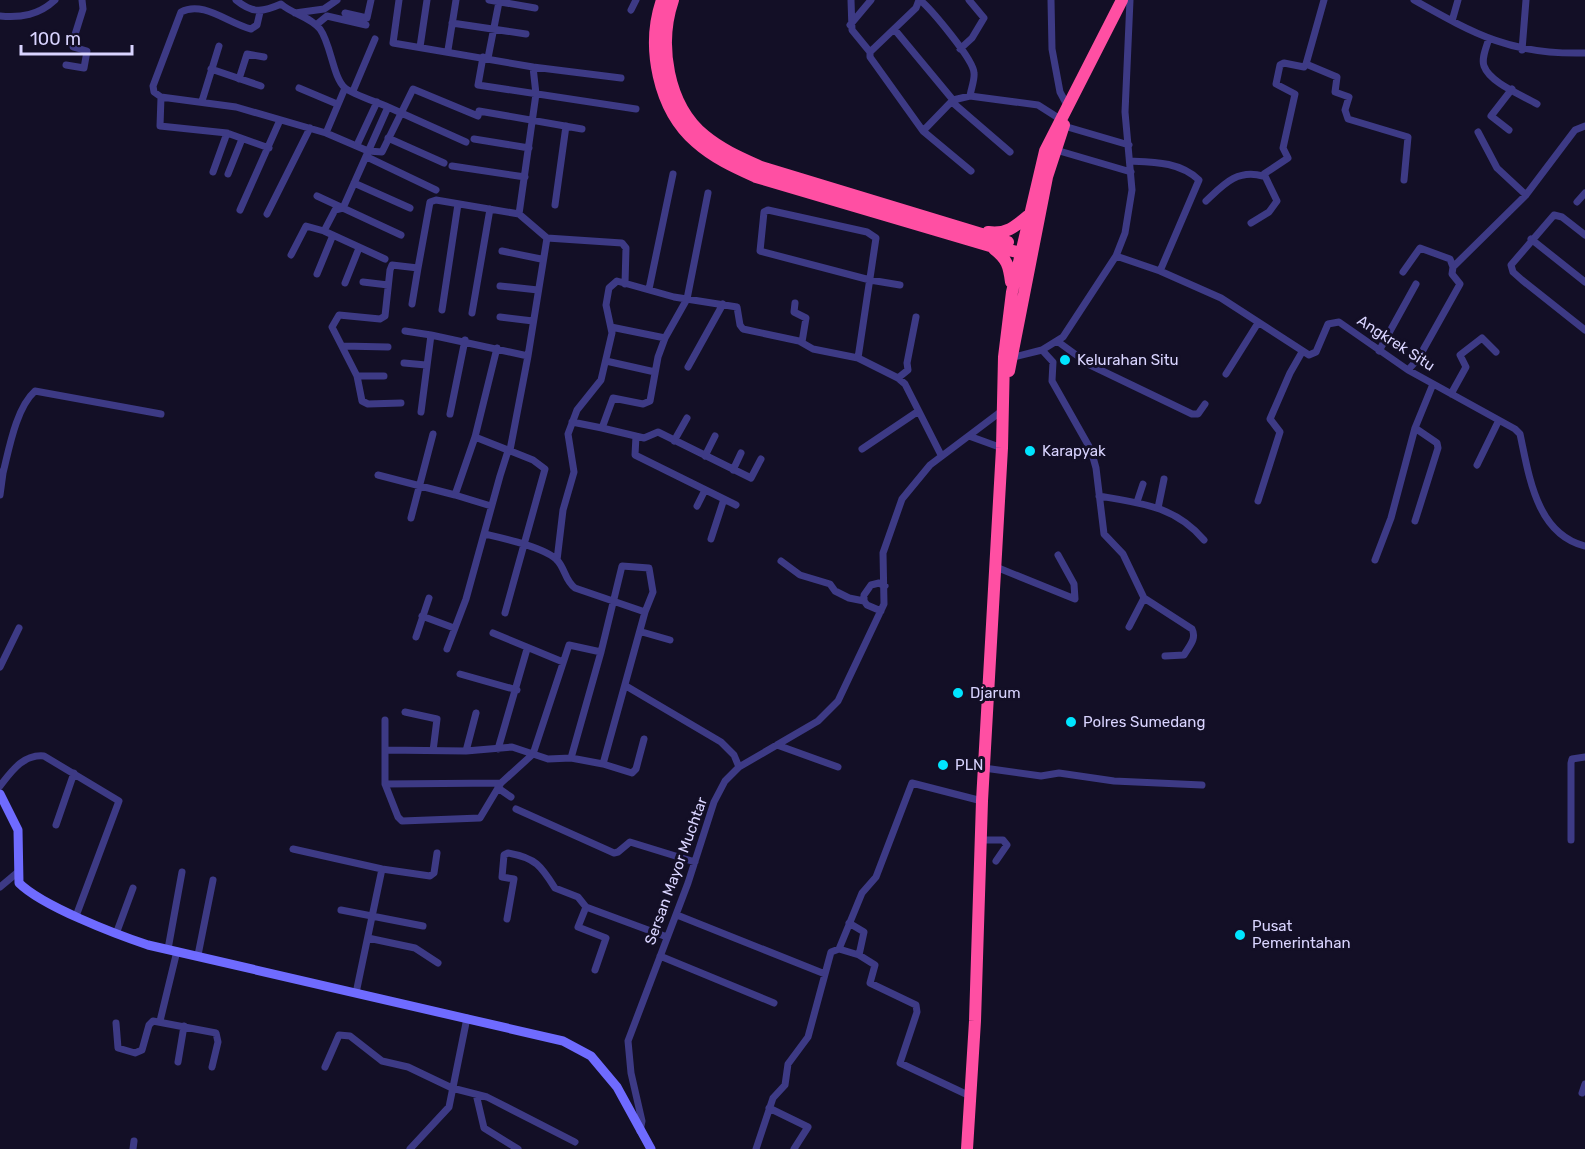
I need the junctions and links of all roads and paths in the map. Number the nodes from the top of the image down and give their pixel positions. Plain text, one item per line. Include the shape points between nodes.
1 (55, 0) edge
2 (82, 0) edge
3 (236, 0) edge
4 (337, 0) edge
5 (371, 0) edge
6 (399, 0) edge
7 (427, 0) edge
8 (456, 0) edge
9 (489, 0) edge
10 (636, 0) edge
11 (662, 0) edge
12 (674, 0) edge
13 (851, 0) edge
14 (871, 0) edge
15 (920, 0) edge
16 (969, 0) edge
17 (1051, 0) edge
18 (1122, 0) edge
19 (1130, 0) edge
20 (1324, 0) edge
21 (1414, 0) edge
22 (1458, 0) edge
23 (1526, 0) edge
24 (283, 2) edge
25 (499, 2) junction
26 (535, 8) dead end
27 (632, 10) dead end
28 (260, 12) junction
29 (292, 14) junction
30 (345, 14) dead end
31 (0, 16) edge
32 (1452, 21) junction
33 (452, 23) junction
34 (316, 25) junction
35 (366, 25) dead end
36 (850, 25) junction
37 (493, 29) junction
38 (895, 30) junction
39 (526, 34) dead end
40 (1489, 38) junction
41 (375, 39) dead end
42 (219, 46) dead end
43 (420, 46) junction
44 (448, 50) junction
45 (960, 50) junction
46 (1522, 50) junction
47 (870, 52) junction
48 (1585, 53) edge
49 (264, 57) dead end
50 (485, 57) junction
51 (1306, 64) junction
52 (66, 65) dead end
53 (533, 67) junction
54 (211, 69) junction
55 (621, 78) dead end
56 (239, 79) junction
57 (261, 86) dead end
58 (298, 88) dead end
59 (345, 88) junction
60 (1512, 89) junction
61 (354, 91) junction
62 (536, 95) junction
63 (970, 96) junction
64 (161, 97) junction
65 (202, 101) junction
66 (952, 101) junction
67 (377, 102) junction
68 (337, 104) junction
69 (1537, 104) dead end
70 (388, 107) junction
71 (636, 109) dead end
72 (401, 113) junction
73 (1064, 118) junction
74 (280, 120) junction
75 (533, 120) junction
76 (566, 126) junction
77 (1585, 126) edge
78 (310, 128) junction
79 (582, 129) dead end
80 (1509, 130) dead end
81 (923, 131) junction
82 (1478, 132) dead end
83 (227, 133) junction
84 (326, 133) junction
85 (388, 138) junction
86 (242, 139) junction
87 (474, 139) dead end
88 (466, 142) dead end
89 (1129, 145) junction
90 (357, 146) junction
91 (269, 148) junction
92 (529, 148) junction
93 (1056, 150) junction
94 (1010, 152) dead end
95 (368, 154) junction
96 (1130, 161) junction
97 (444, 163) dead end
98 (452, 166) dead end
99 (971, 171) dead end
100 (213, 172) dead end
101 (1131, 172) junction
102 (228, 174) dead end
103 (674, 174) dead end
104 (1263, 176) junction
105 (525, 177) junction
106 (1404, 180) dead end
107 (354, 183) junction
108 (436, 189) dead end
109 (1585, 193) edge
110 (708, 194) dead end
111 (1526, 195) junction
112 (317, 196) dead end
113 (1206, 201) dead end
114 (1577, 202) dead end
115 (458, 204) junction
116 (555, 205) dead end
117 (343, 208) junction
118 (410, 208) dead end
119 (489, 209) junction
120 (240, 210) dead end
121 (267, 214) dead end
122 (519, 214) junction
123 (1029, 215) junction
124 (1251, 223) dead end
125 (952, 226) junction
126 (324, 231) junction
127 (333, 235) junction
128 (401, 235) dead end
129 (1585, 235) edge
130 (547, 238) junction
131 (1531, 239) junction
132 (990, 246) junction
133 (359, 248) junction
134 (502, 251) dead end
135 (1026, 251) junction
136 (291, 255) dead end
137 (1116, 256) junction
138 (385, 259) dead end
139 (541, 259) junction
140 (1453, 267) junction
141 (418, 268) junction
142 (1160, 271) junction
143 (1403, 272) dead end
144 (317, 274) dead end
145 (870, 280) junction
146 (363, 282) dead end
147 (1585, 282) edge
148 (345, 284) dead end
149 (625, 284) junction
150 (1416, 284) dead end
151 (388, 285) junction
152 (900, 285) dead end
153 (500, 286) dead end
154 (649, 289) junction
155 (538, 290) junction
156 (1012, 292) junction
157 (687, 299) junction
158 (795, 303) dead end
159 (412, 304) dead end
160 (723, 304) junction
161 (442, 310) dead end
162 (472, 313) dead end
163 (500, 317) dead end
164 (916, 317) dead end
165 (533, 321) junction
166 (1258, 322) junction
167 (611, 327) junction
168 (1585, 330) edge
169 (405, 331) dead end
170 (430, 335) junction
171 (665, 338) junction
172 (465, 340) junction
173 (1057, 341) junction
174 (802, 342) junction
175 (343, 346) junction
176 (387, 347) dead end
177 (497, 348) junction
178 (1042, 350) junction
179 (1379, 351) junction
180 (1302, 352) junction
181 (1496, 352) dead end
182 (528, 356) junction
183 (858, 358) junction
184 (1008, 358) junction
185 (606, 361) junction
186 (404, 363) dead end
187 (426, 365) junction
188 (688, 367) dead end
189 (1408, 370) junction
190 (655, 372) junction
191 (1226, 374) dead end
192 (357, 376) junction
193 (384, 376) dead end
194 (898, 378) junction
195 (1433, 384) junction
196 (1451, 394) junction
197 (401, 403) dead end
198 (1205, 404) dead end
199 (1003, 410) junction
200 (421, 412) dead end
201 (917, 412) junction
202 (161, 414) dead end
203 (450, 414) dead end
204 (687, 418) dead end
205 (572, 422) junction
206 (1498, 422) junction
207 (602, 428) junction
208 (1415, 428) junction
209 (433, 434) dead end
210 (969, 435) junction
211 (636, 436) junction
212 (716, 436) dead end
213 (475, 438) junction
214 (674, 441) junction
215 (1002, 448) junction
216 (862, 449) dead end
217 (510, 450) junction
218 (741, 453) dead end
219 (941, 455) junction
220 (705, 456) junction
221 (761, 459) dead end
222 (1477, 465) dead end
223 (733, 470) junction
224 (1, 472) edge
225 (378, 475) dead end
226 (1164, 479) dead end
227 (1143, 484) dead end
228 (419, 487) junction
229 (705, 490) junction
230 (0, 495) edge
231 (455, 495) junction
232 (1099, 496) junction
233 (724, 499) junction
234 (1258, 501) dead end
235 (1137, 502) junction
236 (491, 506) junction
237 (697, 506) dead end
238 (736, 506) dead end
239 (1158, 508) junction
240 (411, 518) dead end
241 (1415, 521) dead end
242 (485, 534) junction
243 (711, 539) dead end
244 (1204, 540) dead end
245 (523, 543) junction
246 (1585, 546) edge
247 (1058, 555) dead end
248 (557, 560) junction
249 (1375, 560) dead end
250 (781, 561) dead end
251 (996, 567) junction
252 (885, 586) junction
253 (429, 598) dead end
254 (1144, 598) junction
255 (864, 600) junction
256 (613, 603) junction
257 (881, 611) junction
258 (645, 612) junction
259 (504, 613) dead end
260 (422, 616) junction
261 (1130, 627) dead end
262 (19, 628) dead end
263 (454, 628) junction
264 (642, 632) junction
265 (493, 633) dead end
266 (416, 637) dead end
267 (670, 640) dead end
268 (447, 649) dead end
269 (527, 649) junction
270 (602, 652) junction
271 (1165, 656) dead end
272 (563, 662) junction
273 (1, 664) edge
274 (460, 674) dead end
275 (626, 686) junction
276 (517, 690) junction
277 (405, 712) dead end
278 (477, 713) dead end
279 (385, 720) dead end
280 (644, 739) dead end
281 (777, 745) junction
282 (498, 749) junction
283 (385, 750) junction
284 (433, 751) junction
285 (466, 751) junction
286 (533, 754) junction
287 (1585, 757) edge
288 (571, 758) junction
289 (603, 764) junction
290 (739, 767) junction
291 (838, 767) dead end
292 (984, 768) junction
293 (74, 773) junction
294 (385, 784) junction
295 (1202, 785) dead end
296 (0, 786) edge
297 (499, 786) junction
298 (0, 794) edge
299 (508, 795) dead end
300 (982, 801) junction
301 (516, 809) dead end
302 (56, 825) dead end
303 (981, 840) junction
304 (1571, 840) dead end
305 (293, 849) dead end
306 (437, 853) dead end
307 (996, 861) dead end
308 (695, 862) junction
309 (382, 869) junction
310 (18, 872) junction
311 (182, 872) dead end
312 (213, 880) dead end
313 (0, 887) edge
314 (133, 888) dead end
315 (586, 907) junction
316 (341, 910) dead end
317 (370, 915) junction
318 (677, 915) junction
319 (76, 916) junction
320 (507, 919) dead end
321 (849, 923) junction
322 (423, 926) dead end
323 (116, 934) junction
324 (667, 936) junction
325 (368, 939) junction
326 (840, 949) junction
327 (172, 950) junction
328 (198, 955) junction
329 (859, 955) junction
330 (660, 956) junction
331 (438, 963) dead end
332 (595, 970) dead end
333 (825, 974) junction
334 (356, 993) junction
335 (774, 1003) dead end
336 (467, 1018) junction
337 (160, 1021) junction
338 (116, 1023) dead end
339 (184, 1026) junction
340 (178, 1062) dead end
341 (212, 1067) dead end
342 (325, 1067) dead end
343 (1585, 1084) edge
344 (452, 1089) junction
345 (1582, 1093) dead end
346 (476, 1094) junction
347 (970, 1096) junction
348 (769, 1108) junction
349 (640, 1131) junction
350 (575, 1142) dead end
351 (410, 1149) edge
352 (518, 1149) edge
353 (651, 1149) edge
354 (756, 1149) edge
355 (794, 1149) edge
356 (967, 1149) edge

1 - 31 street via 36,14
2 - 52 street via 73,46 87,51 84,68
3 - 28 street
4 - 29 street via 324,9
5 - 30 street via 367,18
6 - 43 street via 393,43
7 - 43 street
8 - 33 street
9 - 25 street
10 - 27 street
11 - 132 highway via 655,55 666,99 694,141 721,161 756,177
12 - 125 highway via 666,31 669,73 687,113 703,134 727,152 761,168
13 - 36 street
14 - 36 street
15 - 38 street
15 - 45 street via 933,10
16 - 45 street via 984,18
17 - 73 street via 1052,49
18 - 73 highway
19 - 89 street via 1125,112
20 - 51 street
21 - 32 street
22 - 32 street
23 - 46 street
24 - 28 street
24 - 29 street
25 - 26 street
25 - 37 street
28 - 64 street via 251,29 200,8 189,7 181,12 153,86
29 - 34 street
32 - 40 street
33 - 37 street
33 - 44 street
34 - 35 street via 327,16
34 - 59 street via 329,45
36 - 47 street
37 - 39 street
37 - 50 street
38 - 47 street
38 - 66 street
40 - 46 street
40 - 60 street via 1483,60 1485,69
41 - 61 street
42 - 54 street
43 - 44 street
44 - 50 street
45 - 63 street via 974,72
46 - 48 street
47 - 81 street
49 - 56 street via 248,54
50 - 53 street
50 - 62 street via 478,85
51 - 104 street via 1280,65 1276,84 1295,94 1283,148 1288,158
51 - 106 street via 1337,76 1335,92 1348,95 1345,116 1351,121 1408,137
53 - 55 street
53 - 62 street
54 - 56 street
54 - 65 street
56 - 57 street
58 - 68 street
59 - 61 street
59 - 68 street
60 - 69 street
60 - 80 street via 1491,116
61 - 67 street
62 - 71 street
62 - 75 street
63 - 66 street
63 - 73 street via 1038,105
64 - 65 street
64 - 83 street via 160,126
65 - 74 street
66 - 81 street
66 - 94 street
67 - 70 street
67 - 90 street
68 - 84 street
70 - 72 street
70 - 95 street
72 - 75 street via 410,92 416,88 478,114
72 - 85 street
72 - 88 street
73 - 89 street
73 - 93 highway
73 - 123 highway via 1045,151
74 - 78 street
74 - 91 street
75 - 76 street
75 - 92 street
76 - 79 street
76 - 116 street
77 - 111 street via 1575,130
78 - 84 street
78 - 121 street
81 - 99 street
82 - 111 street via 1497,168
83 - 86 street
83 - 100 street
84 - 90 street
85 - 95 street via 382,153
85 - 97 street
86 - 91 street
86 - 102 street
87 - 92 street
89 - 96 street
90 - 95 street
91 - 120 street
92 - 105 street
93 - 101 street
93 - 135 highway
95 - 107 street
95 - 108 street
96 - 101 street
96 - 142 street via 1182,168 1199,180
98 - 105 street
101 - 137 street via 1130,214
103 - 154 street
104 - 113 street via 1237,175
104 - 124 street via 1276,201 1269,212
105 - 122 street
107 - 117 street
107 - 118 street
109 - 114 street
110 - 157 street
111 - 140 street
112 - 117 street
115 - 119 street
115 - 141 street via 430,202
115 - 161 street
117 - 126 street via 335,210
117 - 128 street
119 - 122 street
119 - 162 street
122 - 130 street
123 - 125 highway via 1011,229 997,233
123 - 135 highway
125 - 135 highway
126 - 127 street
126 - 136 street via 306,226
127 - 133 street
127 - 144 street
129 - 131 street via 1554,215
130 - 139 street
130 - 149 street via 622,243 626,248
131 - 147 street
131 - 168 street via 1512,262 1513,272
132 - 135 highway
132 - 156 highway via 1005,257 1010,267
133 - 138 street
133 - 148 street
134 - 139 street
135 - 156 highway
135 - 184 highway
137 - 142 street
137 - 173 street
139 - 155 street
140 - 143 street via 1450,259 1420,248
140 - 189 street via 1452,274 1460,284
141 - 151 street via 392,265
141 - 159 street
142 - 166 street via 1221,298
145 - 145 street via 877,242 872,234 764,212 760,251
145 - 152 street
145 - 183 street
146 - 151 street
149 - 154 street
149 - 167 street via 617,281 609,288 606,305
150 - 179 street
151 - 175 street via 386,316 380,319 339,315 334,320 332,327
153 - 155 street
154 - 157 street
155 - 165 street
156 - 184 highway
157 - 160 street
157 - 171 street
158 - 174 street via 794,312 806,318
160 - 174 street via 738,308 743,328
160 - 188 street
163 - 165 street
164 - 194 street via 908,370
165 - 182 street
166 - 180 street
166 - 191 street
167 - 171 street
167 - 185 street
169 - 170 street
170 - 172 street
170 - 187 street
171 - 190 street
172 - 177 street
172 - 203 street
173 - 178 street
173 - 198 street via 1090,365 1192,414 1201,413
174 - 183 street via 813,349
175 - 176 street
175 - 192 street
177 - 182 street
177 - 213 street
178 - 184 street
178 - 232 street via 1053,362 1052,381 1090,450
179 - 180 street, Angkrek Situ via 1335,321 1328,324 1314,354
179 - 189 street, Angkrek Situ
180 - 234 street via 1270,419 1280,432
181 - 196 street via 1482,338 1460,355 1466,367
182 - 217 street
183 - 194 street
184 - 199 highway
185 - 190 street
185 - 205 street via 601,380
186 - 187 street
187 - 200 street
189 - 195 street, Angkrek Situ
190 - 207 street via 650,401 643,404 612,398
192 - 193 street
192 - 197 street via 362,401
194 - 201 street via 905,384
195 - 196 street, Angkrek Situ
195 - 208 street
196 - 206 street, Angkrek Situ
199 - 210 street, Sersan Mayor Muchtar
199 - 215 highway
201 - 216 street
201 - 219 street
202 - 224 street via 35,391 15,423
204 - 214 street
205 - 207 street
205 - 248 street via 568,443 574,472 563,510
206 - 222 street
206 - 246 street, Angkrek Situ via 1520,434 1532,489 1548,520 1575,544
207 - 211 street
208 - 241 street via 1437,443 1438,448
208 - 249 street via 1391,518
209 - 228 street
210 - 215 street
210 - 219 street, Sersan Mayor Muchtar
211 - 214 street via 644,438 658,432
211 - 229 street via 636,455
212 - 220 street
213 - 217 street
213 - 231 street
214 - 220 street
215 - 251 highway
217 - 236 street
217 - 245 street via 545,469
218 - 223 street
219 - 252 street, Sersan Mayor Muchtar via 902,499 883,553
220 - 223 street
221 - 223 street via 751,478
224 - 230 street
225 - 228 street
226 - 239 street
227 - 235 street
228 - 231 street
228 - 240 street
229 - 233 street
229 - 237 street
231 - 236 street
232 - 235 street
232 - 254 street via 1104,534 1123,554
233 - 238 street
233 - 243 street
235 - 239 street
236 - 242 street
239 - 244 street via 1192,526
242 - 245 street
242 - 263 street
245 - 248 street
245 - 259 street
247 - 251 street via 1074,584 1075,599
248 - 256 street via 571,585
250 - 255 street via 800,575 830,584 849,598
251 - 292 highway
252 - 255 street via 871,585
252 - 257 street, Sersan Mayor Muchtar
253 - 260 street
254 - 261 street
254 - 271 street via 1194,633 1184,655
255 - 257 street
256 - 258 street
256 - 258 street via 622,566 644,567 651,572 653,592
256 - 270 street
257 - 281 street, Sersan Mayor Muchtar via 829,713
258 - 264 street
260 - 263 street
260 - 266 street
262 - 273 street
263 - 268 street
264 - 267 street
264 - 275 street
265 - 269 street
269 - 272 street
269 - 276 street
270 - 272 street via 572,644
270 - 288 street
272 - 286 street
274 - 276 street
275 - 289 street
275 - 290 street via 721,742
276 - 282 street
277 - 284 street via 437,719
278 - 285 street
279 - 283 street
280 - 289 street via 632,774
281 - 290 street, Sersan Mayor Muchtar
281 - 291 street
282 - 285 street
282 - 286 street via 515,748
283 - 284 street
283 - 294 street
284 - 285 street
286 - 288 street via 558,760
286 - 297 street
287 - 304 street via 1572,759 1571,763
288 - 289 street
290 - 308 street, Sersan Mayor Muchtar via 714,802
292 - 295 street via 1041,776 1059,773 1114,781
292 - 300 highway
293 - 296 street via 38,756 21,762
293 - 302 street
293 - 319 street via 119,801
294 - 297 street
294 - 297 street via 398,817 404,821 480,818
297 - 299 street
298 - 310 street via 18,830
300 - 303 highway
300 - 321 street via 912,783 876,876 862,892
301 - 308 street via 614,853 630,842
303 - 307 street via 1003,840 1007,845
303 - 347 highway
305 - 309 street
306 - 309 street via 430,876
308 - 318 street, Sersan Mayor Muchtar
309 - 317 street
310 - 313 street
310 - 319 street via 21,885
311 - 327 street
312 - 328 street
314 - 323 street
315 - 320 street via 578,897 555,888 547,871 538,864 508,853 504,855 502,876 514,879
315 - 324 street
315 - 332 street via 578,927 606,938
316 - 317 street
317 - 322 street
317 - 325 street
318 - 324 street, Sersan Mayor Muchtar
318 - 333 street
319 - 323 street
321 - 326 street
321 - 329 street via 864,932
323 - 327 street
324 - 330 street, Sersan Mayor Muchtar
325 - 331 street via 415,948
325 - 334 street
326 - 329 street
326 - 333 street via 831,952
327 - 328 street
327 - 337 street
328 - 334 street
329 - 347 street via 876,965 873,985 918,1008 900,1063
330 - 335 street
330 - 349 street, Sersan Mayor Muchtar via 628,1041 642,1121
333 - 348 street via 808,1037 788,1064 785,1084
334 - 336 street
336 - 344 street
336 - 349 street via 563,1041 591,1056 616,1087
337 - 338 street via 150,1023 144,1046 135,1053 118,1048
337 - 339 street
339 - 340 street
339 - 341 street via 218,1034
342 - 344 street via 335,1041 343,1034 382,1061 408,1067
343 - 345 street
344 - 346 street
344 - 351 street via 449,1107
346 - 350 street
346 - 352 street via 484,1128
347 - 356 highway
348 - 354 street
348 - 355 street via 808,1127
349 - 353 street

